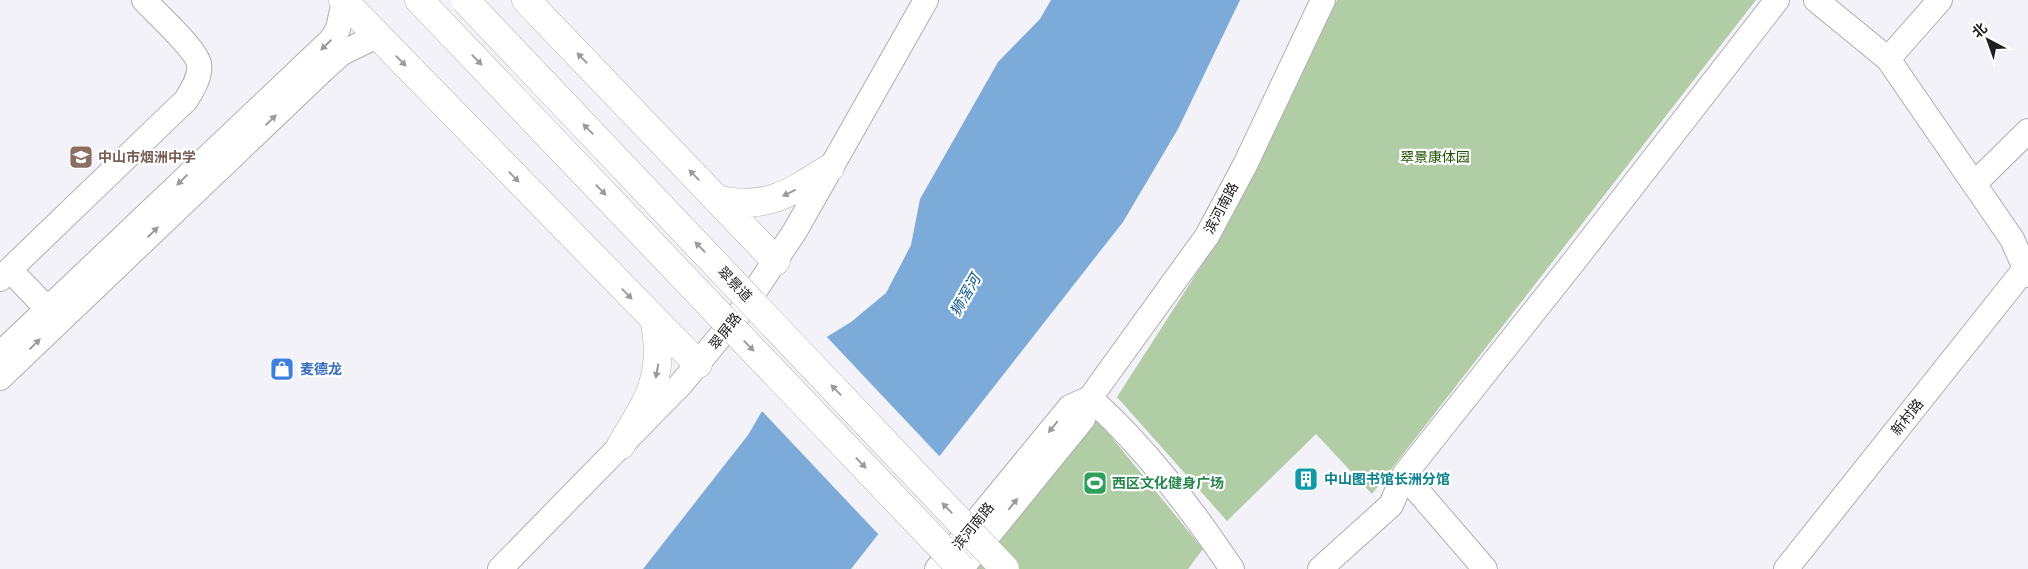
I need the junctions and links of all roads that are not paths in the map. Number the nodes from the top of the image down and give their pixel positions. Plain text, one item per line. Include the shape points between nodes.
1 (144, 0) edge
2 (419, 0) edge
3 (465, 0) edge
4 (526, 0) edge
5 (926, 0) edge
6 (1323, 0) edge
7 (1777, 0) edge
8 (1816, 0) edge
9 (1940, 0) edge
10 (344, 1) edge
11 (377, 36) junction
12 (1888, 59) junction
13 (2028, 131) edge
14 (830, 168) junction
15 (1974, 184) junction
16 (717, 199) junction
17 (776, 262) junction
18 (2027, 270) edge
19 (5, 274) edge
20 (53, 315) junction
21 (655, 322) junction
22 (0, 354) edge
23 (698, 364) junction
24 (0, 378) edge
25 (1090, 398) junction
26 (621, 445) junction
27 (1404, 475) junction
28 (500, 569) edge
29 (937, 569) edge
30 (962, 569) edge
31 (1005, 569) edge
32 (1232, 569) edge
33 (1320, 569) edge
34 (1484, 569) edge
35 (1786, 569) edge

1 - 19 street via 194,54 199,65 195,85 186,100
2 -> 30 main road, bridge
31 -> 3 main road, 翠景道, bridge
16 -> 4 main road
5 - 14 street, 翠屏路
6 - 25 street, 滨河南路 via 1207,236
7 - 27 street
8 - 12 street
9 - 12 street
10 - 11 main road
10 -> 20 street via 332,40
20 -> 11 street via 324,69 348,49
11 -> 21 main road
12 - 15 street
13 - 15 street
14 -> 16 main road via 778,198 748,204
14 - 17 street, 翠屏路
15 - 18 street via 2012,239
16 - 17 main road
17 - 23 street, 翠屏路
18 - 35 street, 新村路
19 - 20 street
20 - 22 street
24 -> 20 street
21 - 23 main road
21 -> 26 main road via 659,361 656,380
23 - 26 street, 翠屏路
25 -> 29 street, 滨河南路 via 1070,407
30 -> 25 street, 滨河南路 via 1083,419
25 - 32 street via 1112,418 1196,516
26 - 28 street, 翠屏路
27 - 33 street via 1391,504
27 - 34 street

